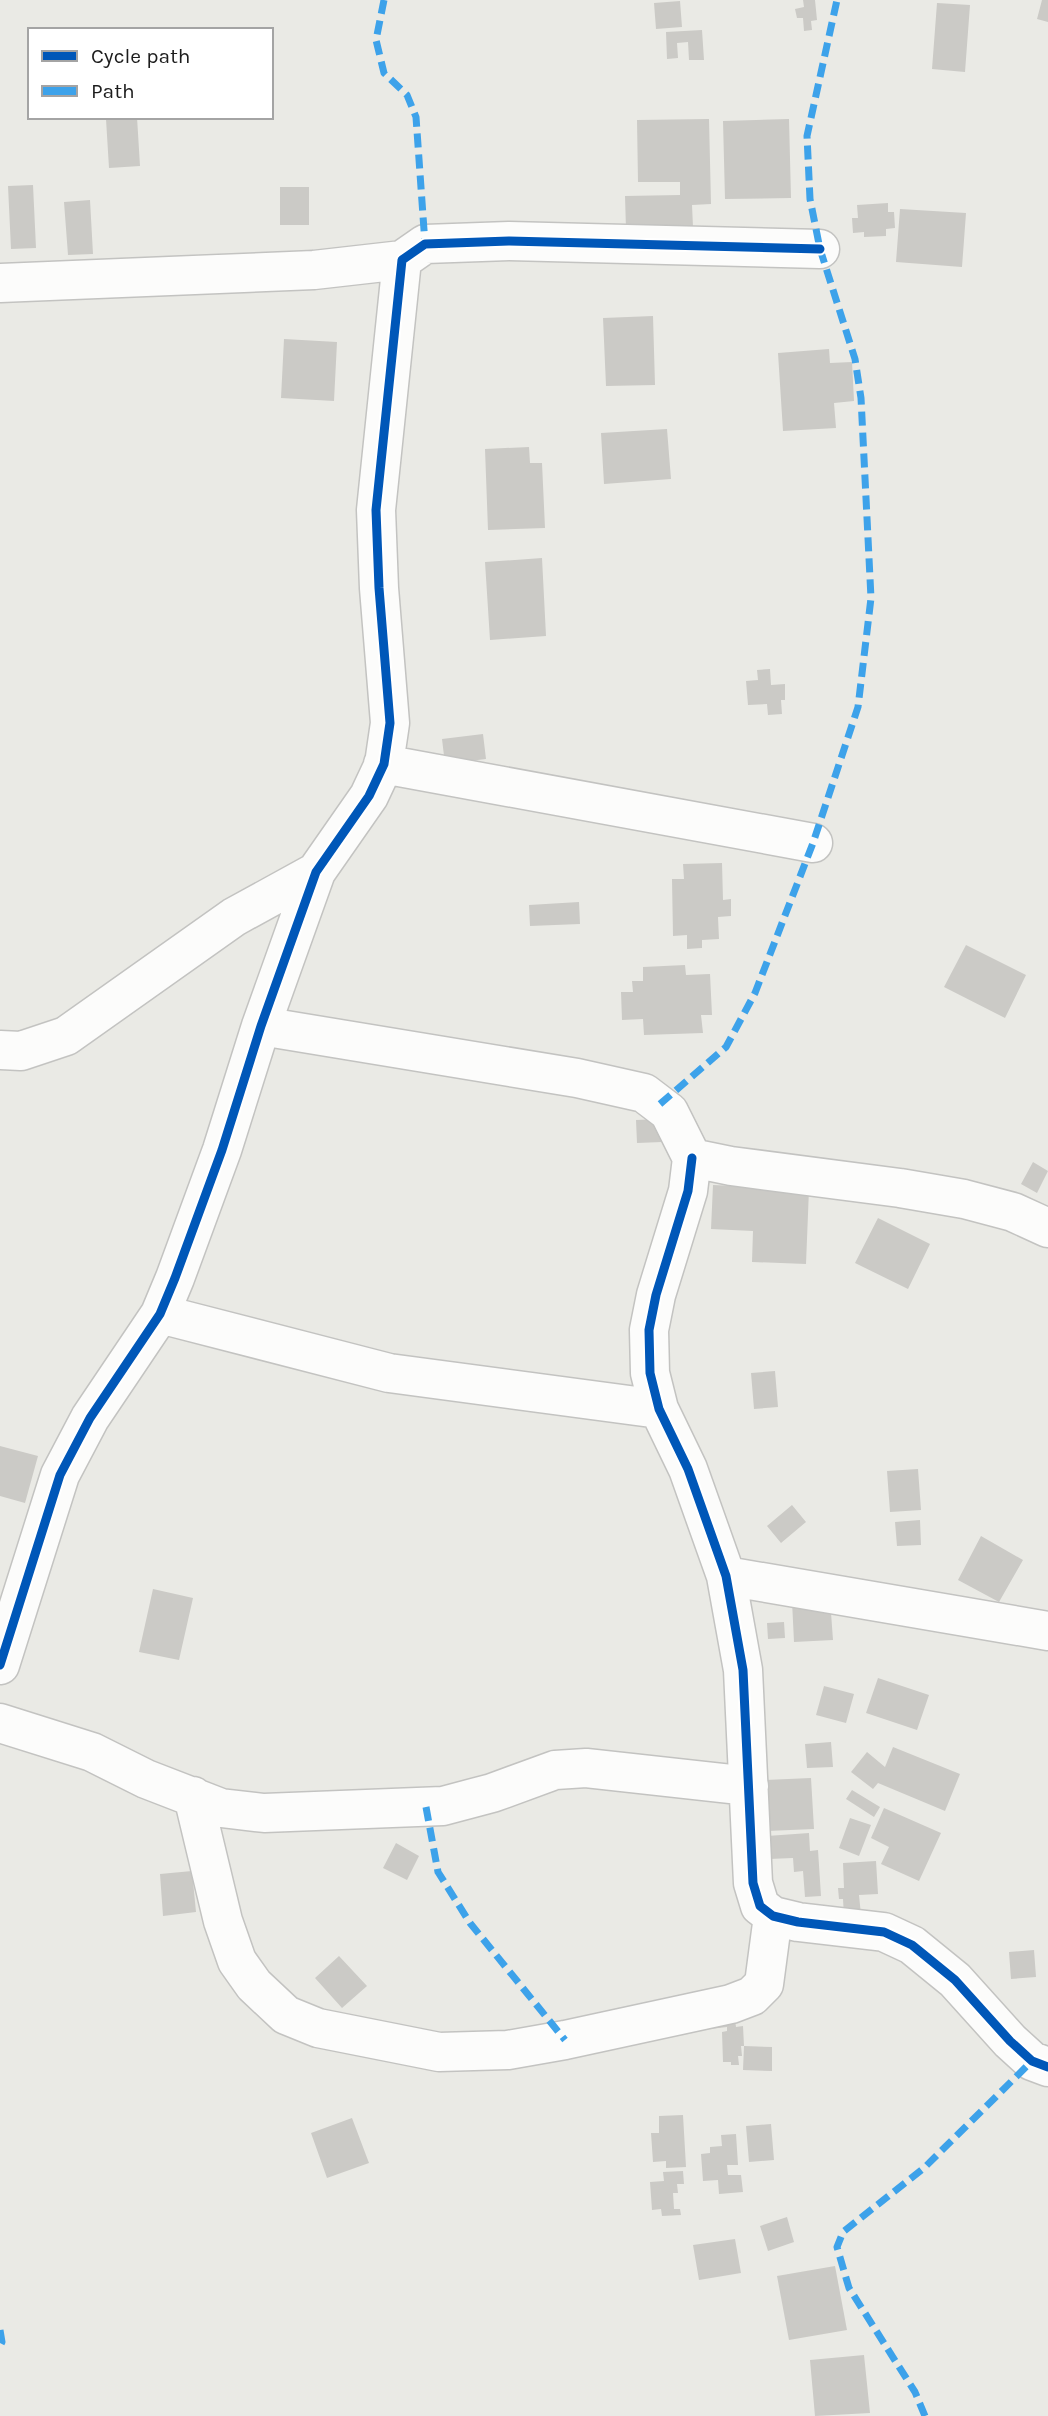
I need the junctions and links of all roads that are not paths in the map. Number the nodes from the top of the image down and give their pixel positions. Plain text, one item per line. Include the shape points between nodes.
1 (820, 249) dead end
2 (402, 260) junction
3 (0, 283) edge
4 (383, 764) junction
5 (813, 843) dead end
6 (316, 872) junction
7 (261, 1026) junction
8 (0, 1050) edge
9 (692, 1158) junction
10 (1048, 1228) edge
11 (160, 1314) junction
12 (659, 1409) junction
13 (726, 1576) junction
14 (1048, 1631) edge
15 (0, 1665) edge
16 (0, 1723) edge
17 (749, 1786) junction
18 (193, 1796) junction
19 (773, 1916) junction
20 (1048, 2067) edge

1 - 2 street via 460,242 425,244
2 - 3 street via 314,270
2 - 4 street via 376,510 390,723
4 - 5 street
4 - 6 street via 369,796
6 - 7 street
6 - 8 street via 234,916 66,1036 20,1051
7 - 9 street via 644,1093 669,1112
7 - 11 street via 222,1150
9 - 10 street via 964,1199 1013,1212
9 - 12 street via 688,1191 649,1330 650,1373
11 - 12 street via 389,1373
11 - 15 street via 90,1418 60,1475
12 - 13 street via 688,1469
13 - 14 street
13 - 17 street via 743,1670
16 - 18 street via 92,1752
17 - 18 street via 586,1768 555,1770 443,1806 264,1813 221,1808
17 - 19 street via 753,1883 760,1906
18 - 19 street via 237,1961 254,1985 286,2015 317,2028 439,2052 508,2050 731,2004 752,1996 764,1984
19 - 20 street via 884,1932 912,1945 955,1980 1032,2061

